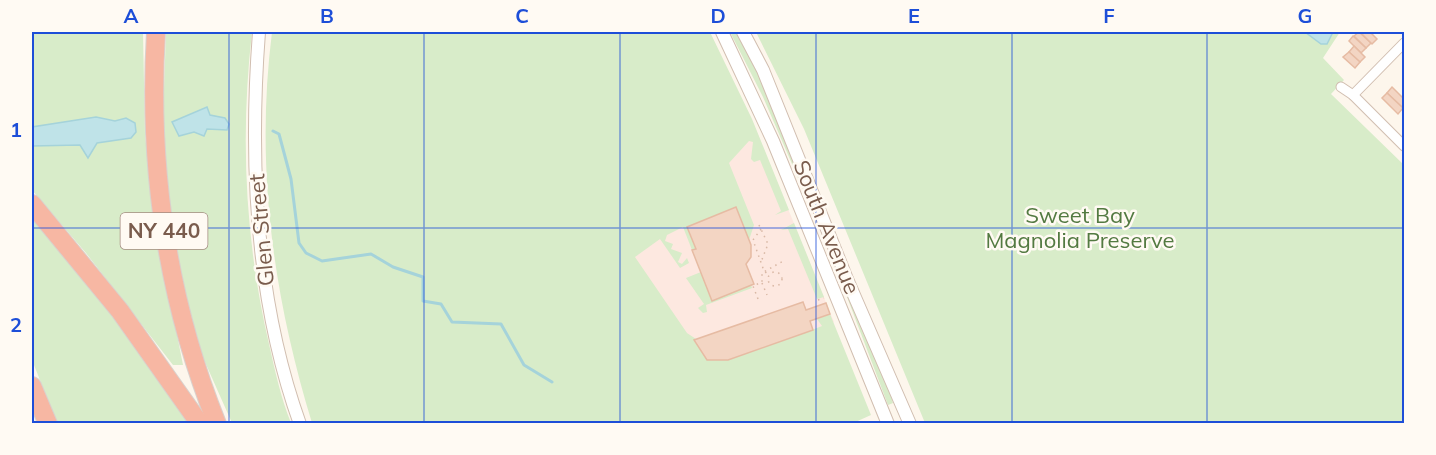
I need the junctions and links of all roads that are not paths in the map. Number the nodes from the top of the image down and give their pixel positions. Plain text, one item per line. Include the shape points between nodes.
1 (156, 32) edge
2 (259, 32) edge
3 (722, 32) edge
4 (743, 32) edge
5 (1404, 43) edge
6 (1341, 87) dead end
7 (1353, 95) junction
8 (1404, 146) edge
9 (32, 204) edge
10 (32, 386) edge
11 (48, 423) edge
12 (200, 423) edge
13 (217, 423) edge
14 (300, 423) edge
15 (888, 423) edge
16 (910, 423) edge

1 - 13 highway, NY 440 via 154,123 164,228 182,317
2 - 14 street, Glen Street via 253,133 262,268 275,336
3 - 15 street, South Avenue via 774,141
4 - 16 street, South Avenue via 763,70
5 - 7 street
6 - 7 street
7 - 8 street
9 - 12 highway via 120,311
10 - 11 highway

